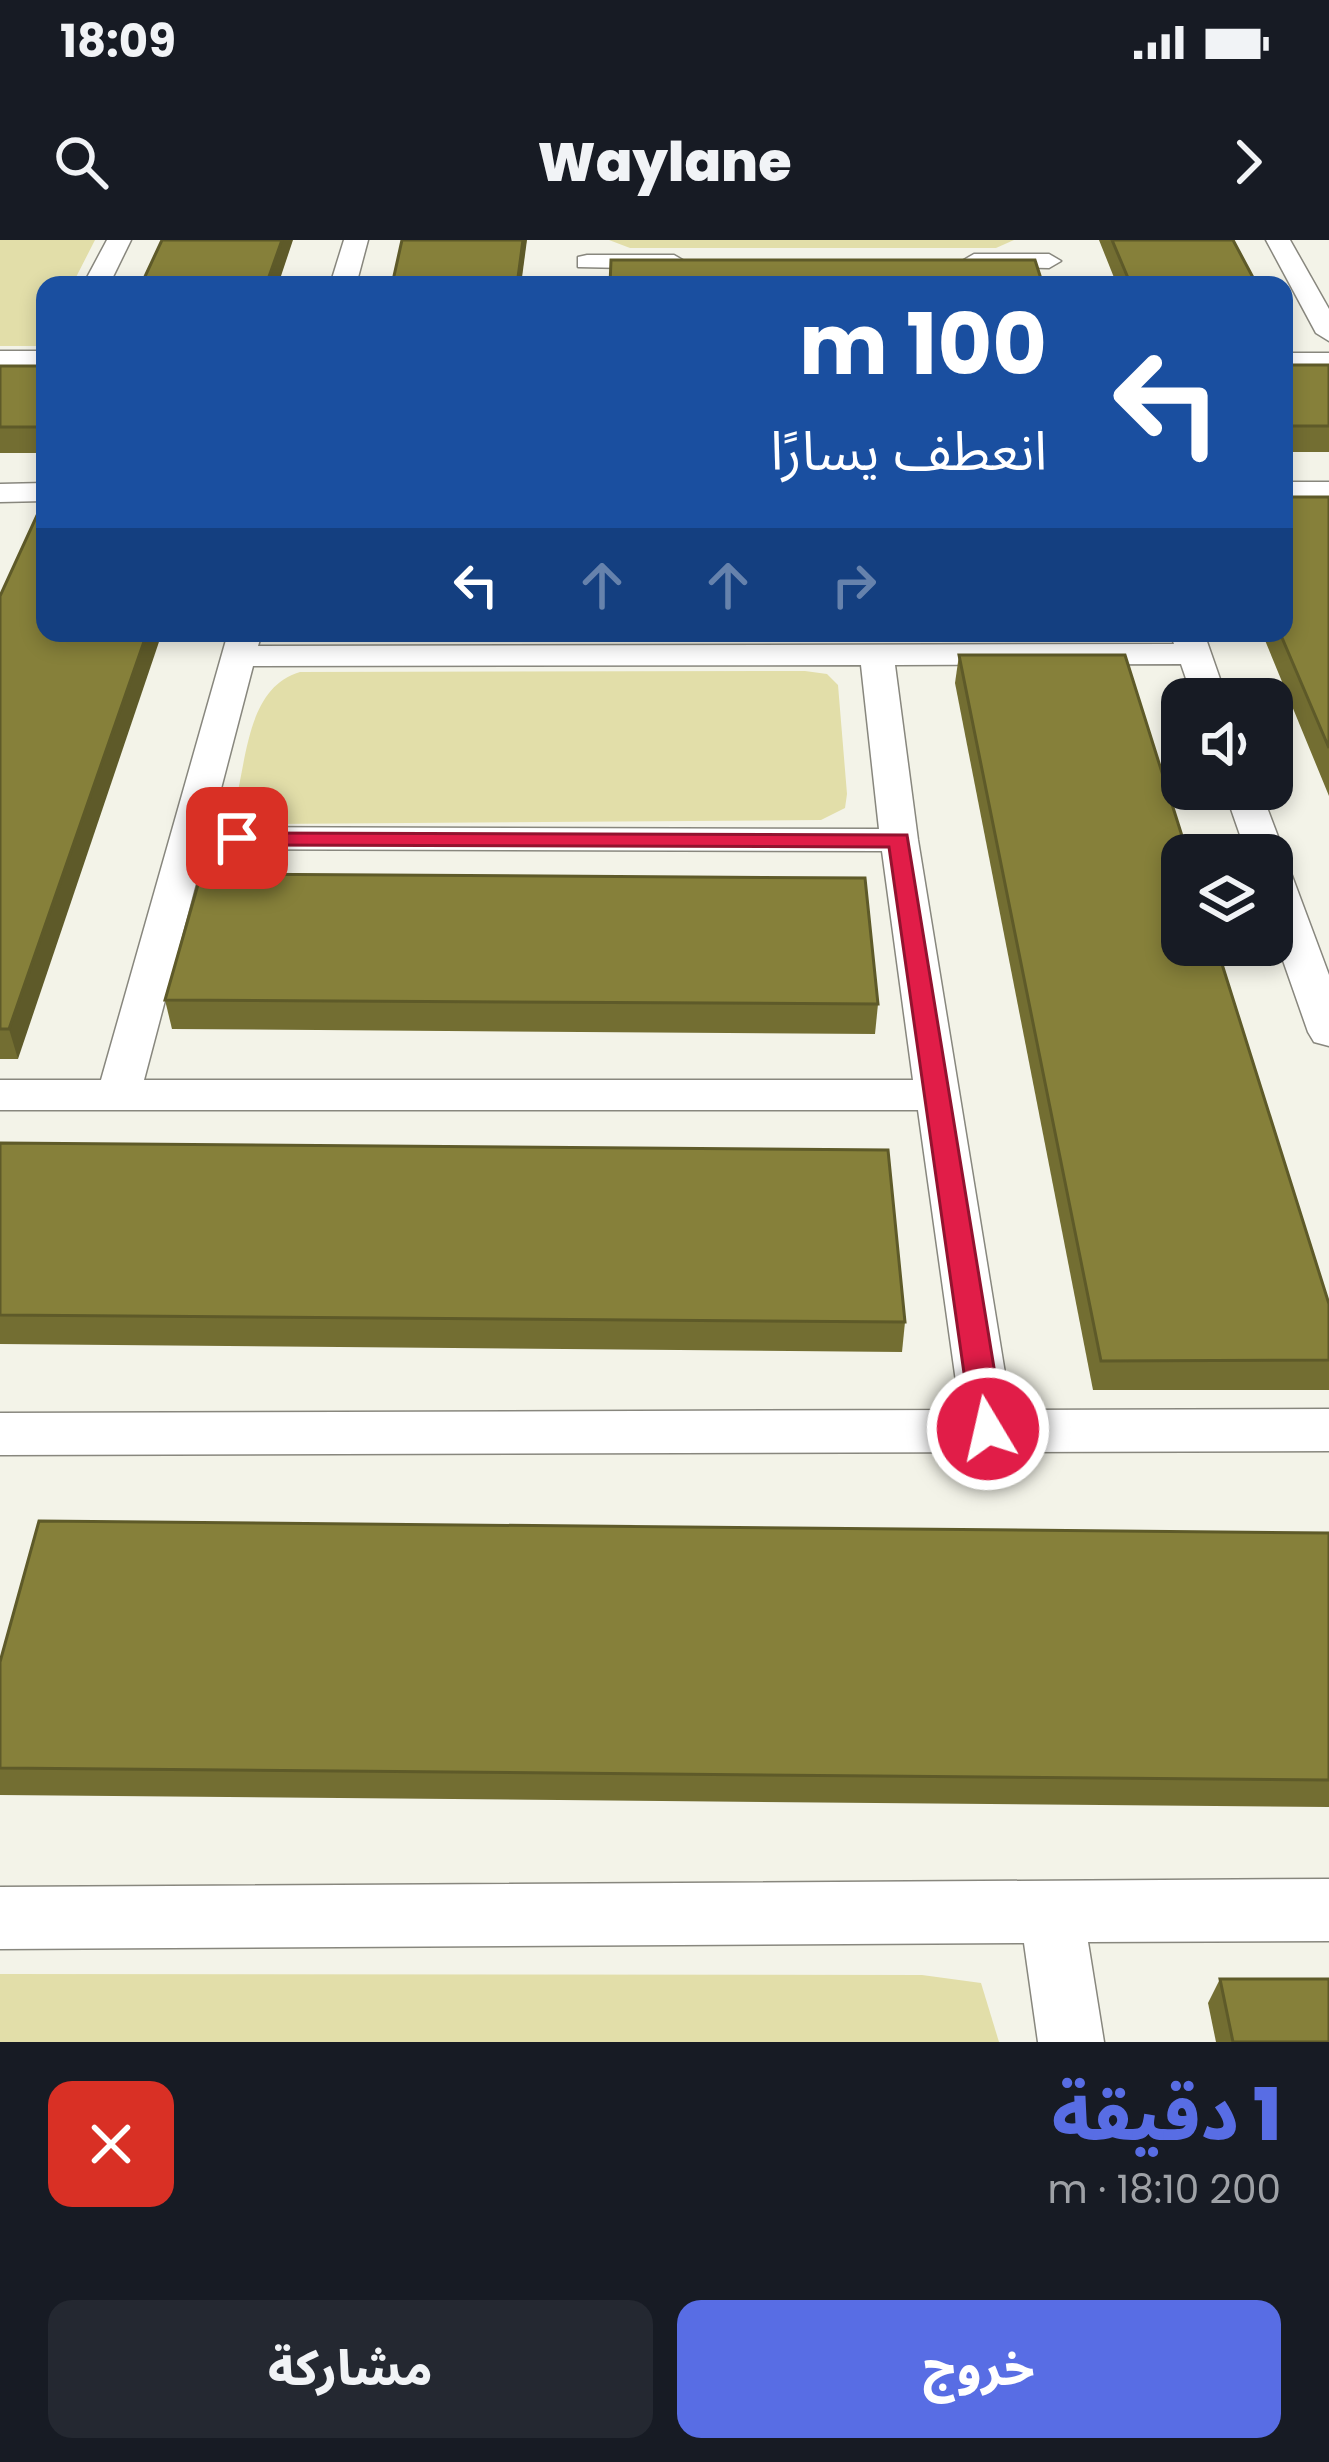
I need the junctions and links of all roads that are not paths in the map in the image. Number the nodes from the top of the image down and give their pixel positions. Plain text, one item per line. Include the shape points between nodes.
1 (119, 240) edge
2 (356, 240) edge
3 (1278, 240) edge
4 (957, 261) edge
5 (587, 262) edge
6 (702, 262) edge
7 (1050, 262) edge
8 (101, 276) edge
9 (346, 276) edge
10 (1329, 333) edge
11 (0, 359) edge
12 (36, 359) edge
13 (1293, 361) edge
14 (1329, 361) edge
15 (1293, 491) edge
16 (1329, 491) edge
17 (36, 492) edge
18 (0, 493) edge
19 (241, 644) edge
20 (1190, 644) edge
21 (878, 654) junction
22 (1202, 678) edge
23 (189, 838) junction
24 (899, 840) junction
25 (1293, 932) edge
26 (1329, 1032) edge
27 (119, 1093) junction
28 (0, 1095) edge
29 (938, 1095) junction
30 (988, 1429) junction
31 (1329, 1430) edge
32 (3, 1444) edge
33 (1051, 1910) junction
34 (1329, 1910) edge
35 (0, 1918) edge
36 (1071, 2042) edge

1 - 8 street
2 - 9 street
3 - 10 street
4 - 7 street
5 - 6 street
11 - 12 street
13 - 14 street
15 - 16 street
17 - 18 street
19 - 21 street
19 - 23 street
20 - 21 street
20 - 22 street
21 - 24 street
23 - 24 street
23 - 27 street
24 - 29 street
25 - 26 street
27 - 28 street
27 - 29 street
29 - 30 street
30 - 31 street
30 - 32 street
33 - 34 street
33 - 35 street
33 - 36 street

